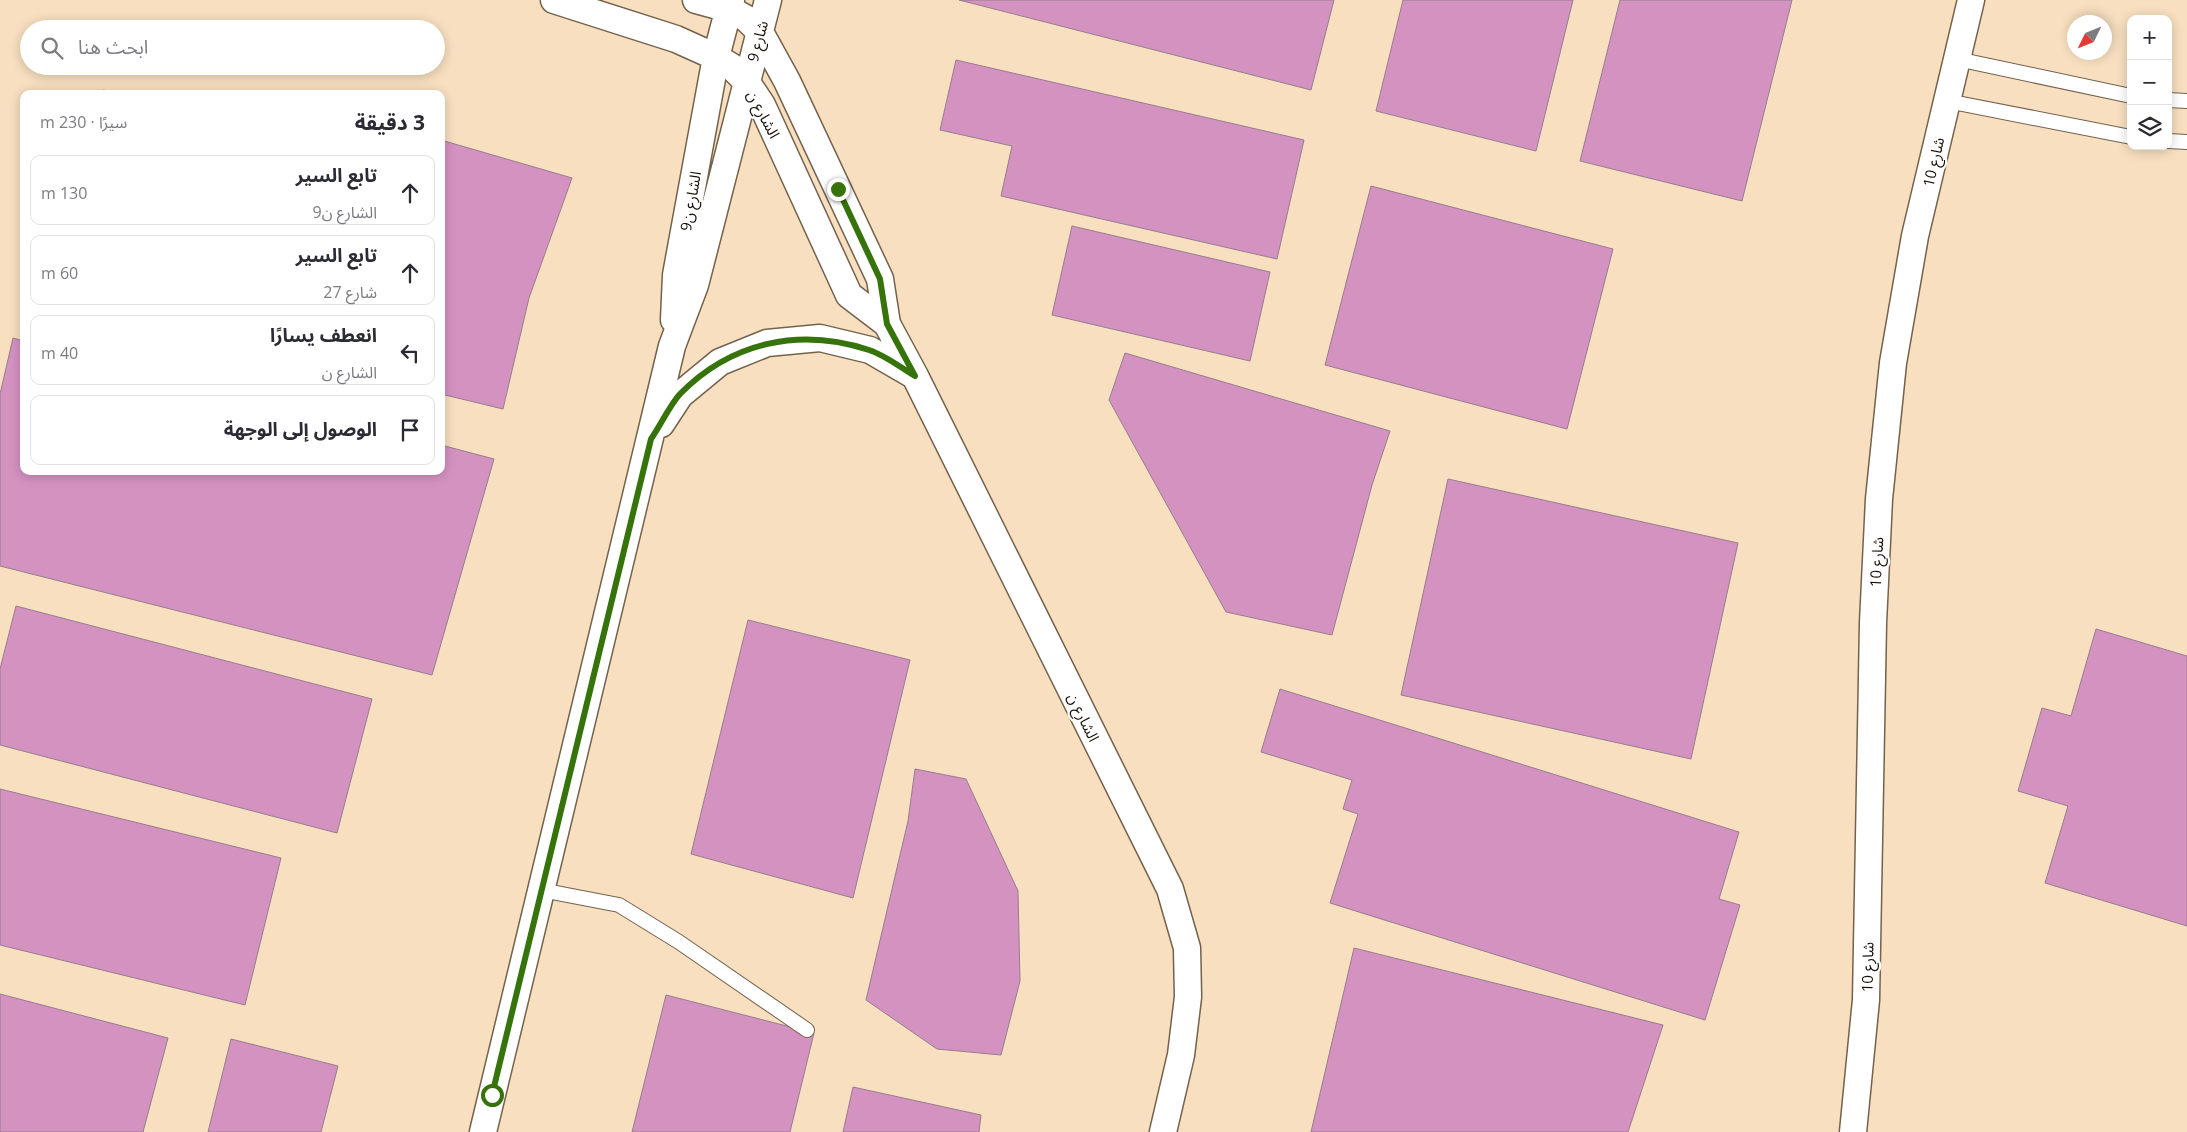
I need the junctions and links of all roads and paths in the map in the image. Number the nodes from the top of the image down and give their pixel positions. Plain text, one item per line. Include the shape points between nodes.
1 (554, 0) edge
2 (696, 0) edge
3 (768, 0) edge
4 (1971, 0) edge
5 (730, 5) edge
6 (760, 32) junction
7 (716, 57) junction
8 (1957, 59) junction
9 (746, 81) junction
10 (2127, 95) edge
11 (2172, 100) edge
12 (1947, 101) junction
13 (2187, 101) edge
14 (2127, 136) edge
15 (2172, 141) edge
16 (2187, 142) edge
17 (887, 324) junction
18 (672, 346) junction
19 (915, 376) junction
20 (651, 439) junction
21 (542, 890) junction
22 (807, 1030) dead end
23 (483, 1132) edge
24 (1163, 1132) edge
25 (1853, 1132) edge

1 - 7 street, الشارع ن via 676,39
2 - 5 street, الشارع ن
3 - 6 street, شارع 9
4 - 8 street, شارع 10
5 - 6 street, الشارع ن
5 - 7 street
6 - 9 street, شارع 9
6 - 17 street, الشارع ن via 787,81 880,279
7 - 9 street, الشارع ن
7 - 18 street, الشارع ن9 via 676,275
8 - 10 lane
8 - 12 street, شارع 10
9 - 17 street, الشارع ن via 762,105 849,295
9 - 18 street, الشارع ن9 via 695,285
11 - 13 lane
12 - 14 lane
12 - 25 street, شارع 10 via 1915,236 1893,363 1878,499 1872,633 1866,1000
15 - 16 lane
17 - 19 street, الشارع ن
18 - 20 street, الشارع ن9
19 - 20 street via 870,350 820,338 768,342 720,362 680,395
19 - 24 street, الشارع ن via 1170,889 1187,948 1188,997 1181,1055
20 - 21 street, الشارع ن9
21 - 22 lane via 619,905
21 - 23 street, الشارع ن9

